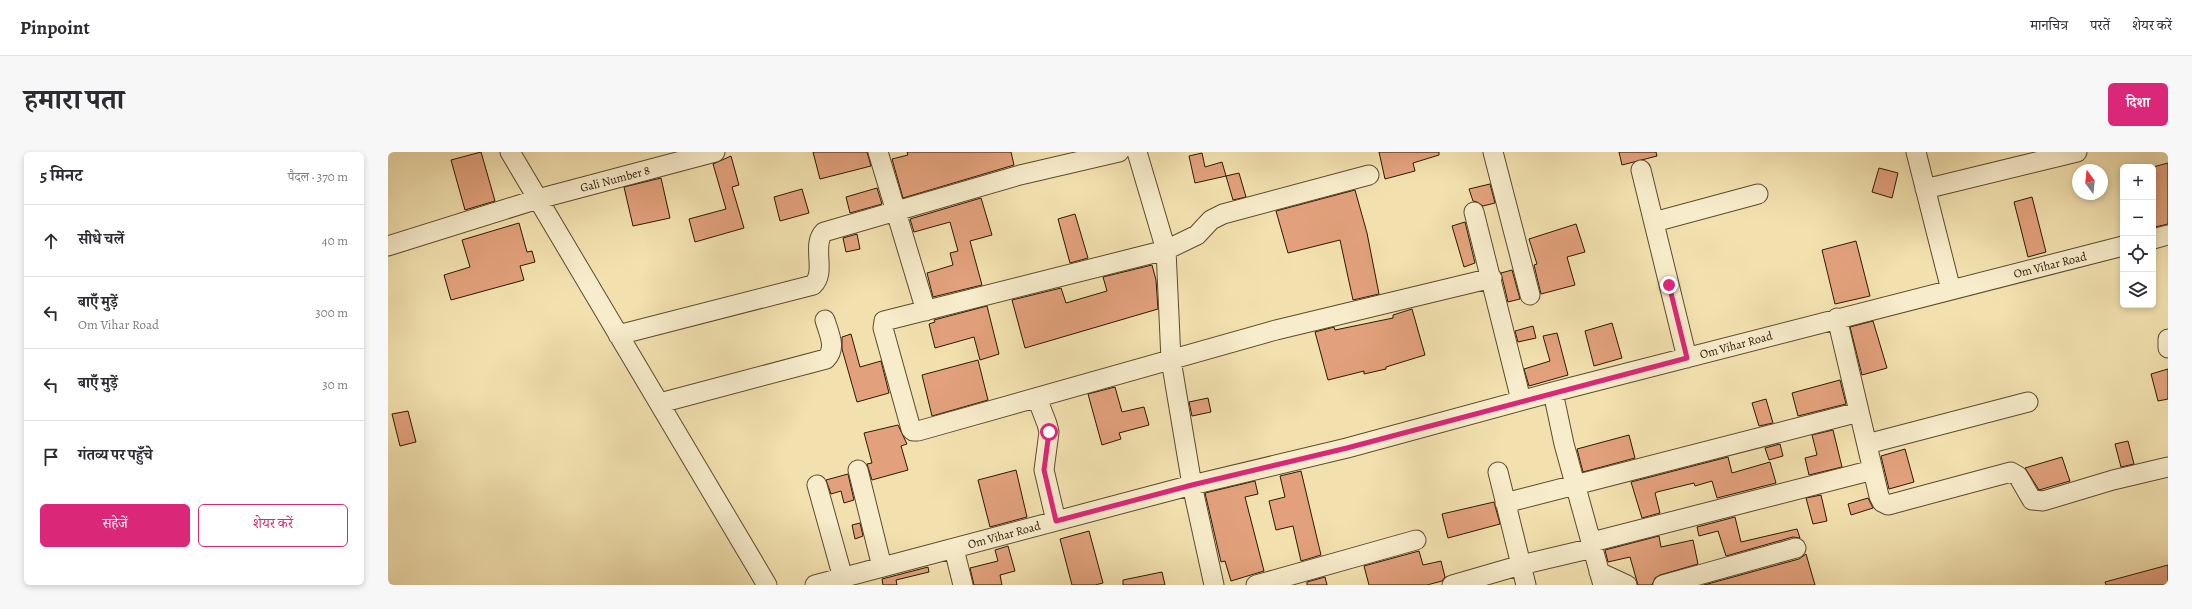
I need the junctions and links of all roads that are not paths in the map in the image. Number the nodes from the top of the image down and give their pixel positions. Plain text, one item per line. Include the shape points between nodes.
1 (510, 152) edge
2 (715, 152) edge
3 (878, 152) edge
4 (1119, 152) edge
5 (1137, 152) edge
6 (1493, 152) edge
7 (1916, 152) edge
8 (2077, 152) edge
9 (2039, 156) edge
10 (1641, 170) dead end
11 (1370, 175) dead end
12 (1926, 189) junction
13 (1758, 194) dead end
14 (538, 199) junction
15 (895, 210) junction
16 (1474, 212) dead end
17 (1654, 222) junction
18 (2168, 235) edge
19 (2156, 238) edge
20 (388, 246) edge
21 (2120, 247) edge
22 (1166, 250) junction
23 (1492, 278) junction
24 (1951, 290) junction
25 (1530, 295) dead end
26 (926, 311) junction
27 (1837, 318) junction
28 (825, 320) dead end
29 (618, 335) junction
30 (2168, 339) edge
31 (2168, 348) edge
32 (1687, 358) junction
33 (1171, 360) junction
34 (1552, 392) junction
35 (1037, 398) junction
36 (1521, 400) junction
37 (2028, 402) dead end
38 (660, 403) junction
39 (1859, 412) junction
40 (1867, 444) junction
41 (2168, 467) edge
42 (858, 470) dead end
43 (1873, 470) junction
44 (1498, 472) dead end
45 (817, 485) dead end
46 (1192, 485) junction
47 (1576, 485) junction
48 (1505, 503) junction
49 (1056, 521) junction
50 (1416, 540) dead end
51 (1592, 545) junction
52 (1796, 548) dead end
53 (954, 549) junction
54 (1520, 565) junction
55 (882, 568) junction
56 (843, 578) junction
57 (1601, 578) edge
58 (767, 585) edge
59 (815, 585) edge
60 (963, 585) edge
61 (1214, 585) edge
62 (1257, 585) edge
63 (1452, 585) edge
64 (1526, 585) edge
65 (1627, 585) edge
66 (1663, 585) edge

1 - 14 street
2 - 14 street, Gali Number 8
3 - 15 street
4 - 15 street via 1020,175
5 - 22 street
6 - 25 street
7 - 12 street
8 - 9 street
9 - 12 street
10 - 17 street
11 - 22 street via 1223,214 1211,220 1197,235
12 - 24 street
13 - 17 street
14 - 20 street, Gali Number 8
14 - 29 street
15 - 26 street
15 - 29 street via 824,232 820,240 819,278 813,285
16 - 23 street
17 - 32 street
18 - 19 street
21 - 24 street, Om Vihar Road
22 - 26 street
22 - 33 street
23 - 33 street via 1276,330
23 - 36 street
24 - 27 street, Om Vihar Road
26 - 35 street via 888,319 883,324 909,425 913,431
27 - 32 street, Om Vihar Road
27 - 39 street
28 - 38 street via 832,346 832,353 826,359
29 - 38 street
30 - 31 street
32 - 34 street, Om Vihar Road
33 - 35 street
33 - 46 street
34 - 36 street, Om Vihar Road
34 - 47 street
35 - 49 street via 1049,432 1044,470
36 - 46 street, Om Vihar Road via 1347,448
37 - 40 street
38 - 58 street
39 - 40 street
39 - 47 street
40 - 43 street
41 - 43 street via 2043,501 2032,500 2018,476 2011,472 1888,505 1882,502 1879,496
42 - 55 street
43 - 51 street
44 - 48 street
45 - 56 street
46 - 49 street, Om Vihar Road
46 - 61 street
47 - 48 street
47 - 51 street
48 - 54 street
49 - 53 street, Om Vihar Road
50 - 62 street
51 - 54 street
51 - 57 street
52 - 66 street
53 - 55 street, Om Vihar Road
53 - 60 street
54 - 63 street
54 - 64 street
55 - 56 street, Om Vihar Road
56 - 59 street, Om Vihar Road
57 - 65 street

